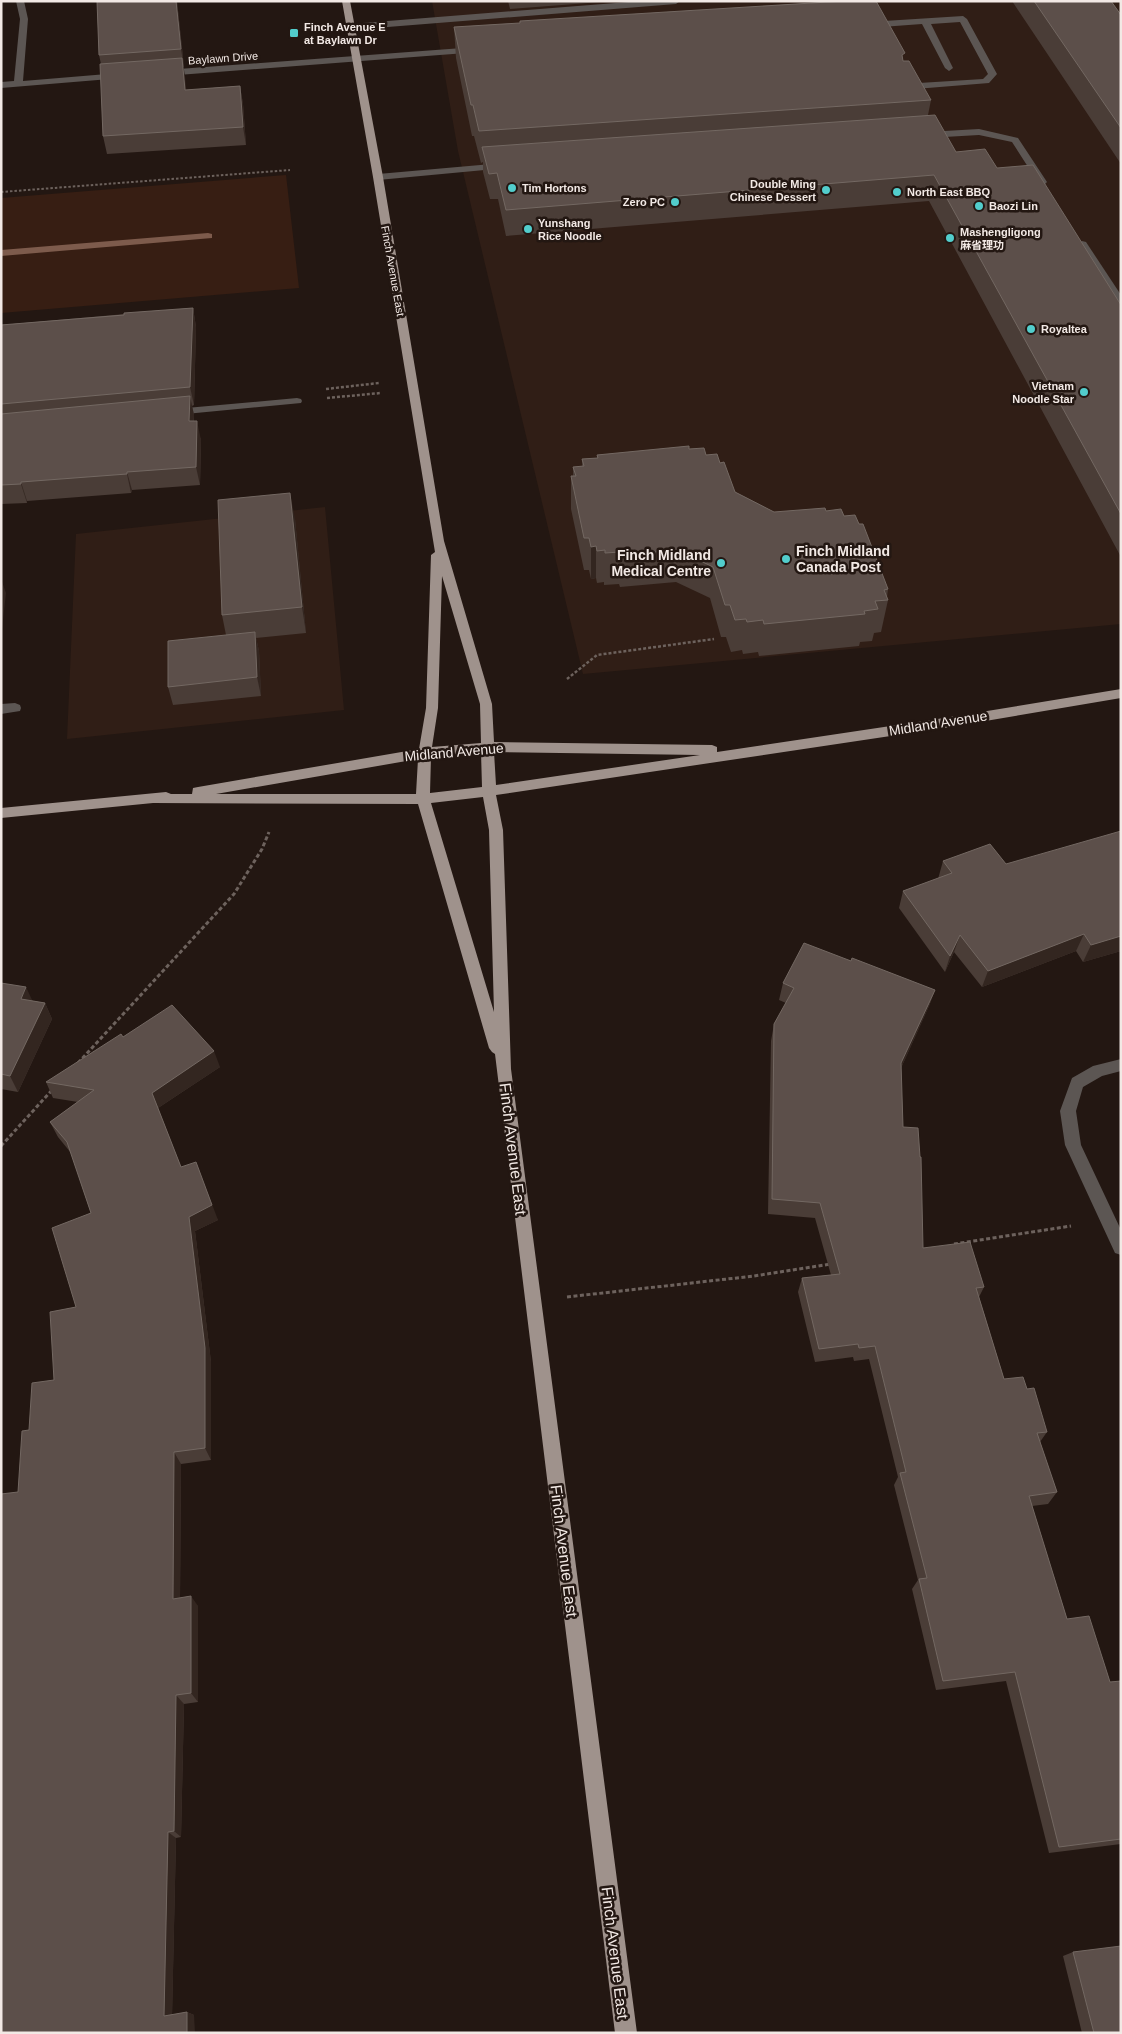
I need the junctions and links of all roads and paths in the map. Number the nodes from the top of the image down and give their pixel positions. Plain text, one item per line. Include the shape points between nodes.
1 (20, 1) edge
2 (346, 1) edge
3 (676, 1) edge
4 (925, 21) junction
5 (856, 26) edge
6 (350, 27) junction
7 (481, 49) edge
8 (357, 59) junction
9 (949, 68) dead end
10 (156, 74) edge
11 (127, 76) edge
12 (18, 84) junction
13 (1, 85) edge
14 (902, 88) edge
15 (920, 136) edge
16 (517, 165) edge
17 (290, 170) dead end
18 (378, 178) junction
19 (1047, 189) edge
20 (1, 192) edge
21 (1078, 238) edge
22 (1121, 303) edge
23 (413, 385) junction
24 (297, 401) junction
25 (159, 414) edge
26 (438, 541) junction
27 (714, 639) dead end
28 (567, 679) dead end
29 (1121, 693) edge
30 (15, 708) dead end
31 (1, 709) edge
32 (486, 747) junction
33 (756, 751) junction
34 (424, 752) junction
35 (489, 791) junction
36 (156, 799) junction
37 (424, 799) junction
38 (1, 813) edge
39 (262, 849) dead end
40 (1121, 1065) edge
41 (74, 1066) edge
42 (503, 1069) junction
43 (54, 1088) edge
44 (1, 1146) edge
45 (1109, 1221) junction
46 (947, 1245) edge
47 (1121, 1248) edge
48 (840, 1262) edge
49 (533, 1302) junction
50 (626, 2033) edge

1 - 12 street via 24,19
2 - 6 main road, Finch Avenue East
3 - 6 street
4 - 5 street
4 - 9 street
4 - 14 street via 962,19 993,74 986,81
6 - 8 main road, Finch Avenue East
7 - 8 street, Baylawn Drive
8 - 10 street, Baylawn Drive
8 - 18 main road, Finch Avenue East
11 - 12 street
12 - 13 street
15 - 19 street via 979,132 1015,140
16 - 18 street
17 - 20 path
18 - 23 main road, Finch Avenue East
21 - 22 street
23 - 24 path
23 - 24 path via 300,391
23 - 26 main road, Finch Avenue East
24 - 25 street
26 - 32 main road, Finch Avenue East via 486,704
26 - 34 main road, Finch Avenue East via 432,708
27 - 28 path via 597,655
29 - 33 main road, Midland Avenue
30 - 31 street
32 - 33 main road, Midland Avenue
32 - 34 main road, Midland Avenue
32 - 35 main road, Finch Avenue East
33 - 35 main road, Midland Avenue
34 - 36 main road, Midland Avenue
34 - 37 main road, Finch Avenue East
35 - 37 main road, Midland Avenue
35 - 42 main road, Finch Avenue East via 496,830
36 - 37 main road, Midland Avenue
36 - 38 main road, Midland Avenue
37 - 42 main road, Finch Avenue East
39 - 41 path via 234,894
40 - 45 street via 1098,1071 1077,1083 1068,1111 1073,1145
42 - 49 main road, Finch Avenue East
43 - 44 path
45 - 46 path
45 - 47 street
48 - 49 path via 754,1276
49 - 50 main road, Finch Avenue East

